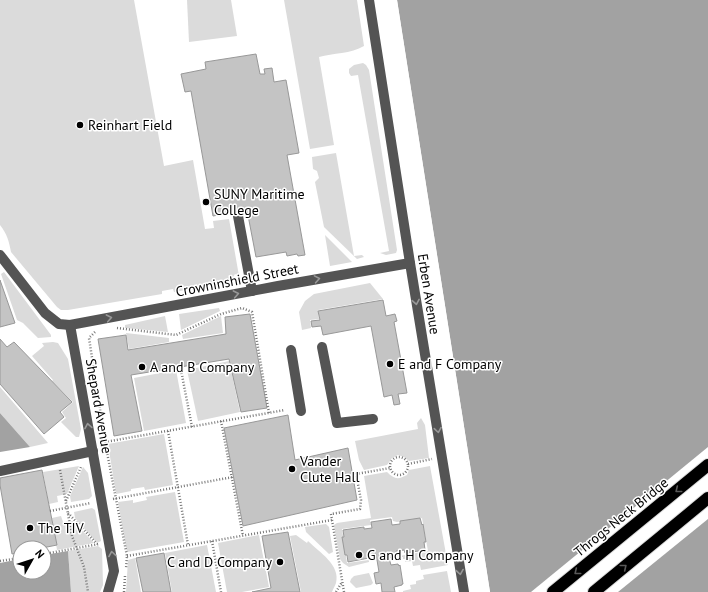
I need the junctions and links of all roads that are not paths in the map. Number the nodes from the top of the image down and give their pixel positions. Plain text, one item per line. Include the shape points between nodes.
1 (369, 0) edge
2 (238, 216) dead end
3 (0, 255) edge
4 (410, 263) junction
5 (252, 291) junction
6 (70, 325) junction
7 (322, 347) dead end
8 (291, 350) dead end
9 (301, 411) dead end
10 (373, 419) dead end
11 (93, 451) junction
12 (708, 465) edge
13 (0, 471) edge
14 (708, 498) edge
15 (108, 592) edge
16 (464, 592) edge
17 (553, 592) edge
18 (594, 592) edge

1 - 4 street, Erben Avenue
2 - 5 street
3 - 6 street via 45,313 59,324
5 -> 4 street, Crowninshield Street
4 -> 16 street, Erben Avenue
6 -> 5 street, Crowninshield Street
11 -> 6 street, Shepard Avenue
7 - 10 street via 337,423
8 - 9 street
11 - 13 street
15 -> 11 street, Shepard Avenue via 114,571
12 -> 17 highway, Throgs Neck Bridge
18 -> 14 highway

